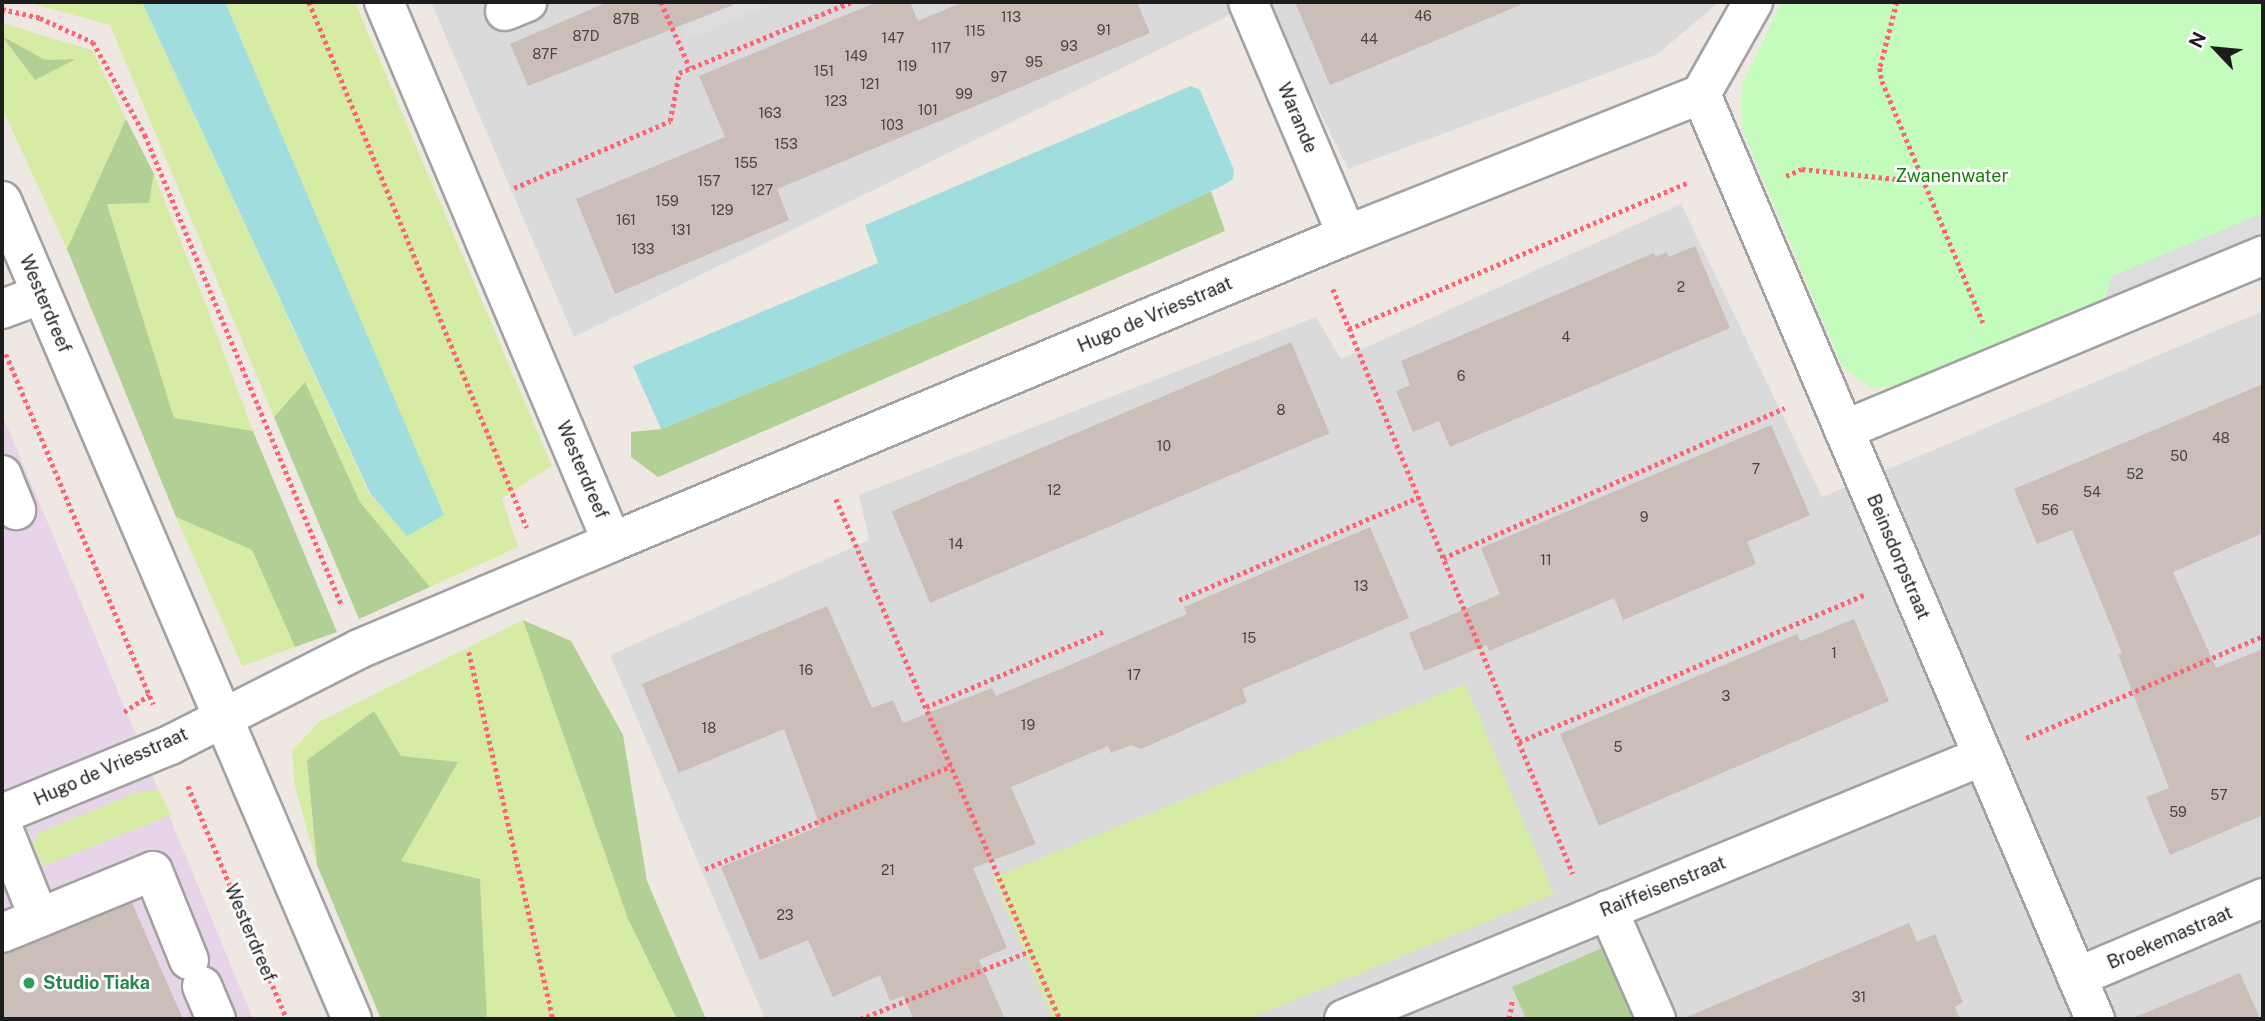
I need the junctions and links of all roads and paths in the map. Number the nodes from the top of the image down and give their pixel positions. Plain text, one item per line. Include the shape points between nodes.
1 (309, 2) edge
2 (384, 2) edge
3 (661, 2) edge
4 (851, 2) edge
5 (1248, 2) edge
6 (1753, 2) edge
7 (1897, 2) edge
8 (2, 9) edge
9 (690, 68) junction
10 (1701, 94) junction
11 (1919, 170) junction
12 (1737, 179) junction
13 (2, 201) edge
14 (471, 207) junction
15 (1332, 241) junction
16 (2263, 256) edge
17 (40, 295) junction
18 (2, 309) edge
19 (1349, 329) junction
20 (2, 344) edge
21 (1997, 367) junction
22 (1827, 390) junction
23 (1844, 430) junction
24 (817, 456) junction
25 (2, 475) edge
26 (1419, 497) junction
27 (16, 510) dead end
28 (612, 542) junction
29 (1443, 558) junction
30 (544, 570) junction
31 (1906, 577) junction
32 (1179, 600) dead end
33 (474, 601) junction
34 (1103, 632) dead end
35 (2263, 636) edge
36 (359, 649) junction
37 (926, 708) junction
38 (219, 717) junction
39 (1519, 742) junction
40 (170, 745) junction
41 (1983, 756) junction
42 (951, 766) junction
43 (2, 814) edge
44 (2, 825) edge
45 (705, 869) dead end
46 (2263, 898) edge
47 (1599, 913) junction
48 (39, 918) junction
49 (2, 933) edge
50 (1030, 951) junction
51 (2077, 977) junction
52 (202, 988) edge
53 (1654, 1014) edge
54 (287, 1019) edge
55 (352, 1019) edge
56 (553, 1019) edge
57 (860, 1019) edge
58 (1060, 1019) edge
59 (1344, 1019) edge
60 (2095, 1019) edge

1 - 30 path
2 - 14 street, Westerdreef
3 - 9 path
4 - 9 path
5 - 15 street, Warande
6 - 10 street
7 - 11 path via 1880,68
8 - 36 path via 40,18 93,42 145,135
9 - 14 path via 679,73 670,121
10 - 12 street, Beinsdorpstraat
10 - 15 street, Hugo de Vriesstraat
11 - 12 path via 1896,179 1802,169
11 - 21 path
12 - 19 path
12 - 22 street, Beinsdorpstraat
13 - 17 street, Westerdreef
14 - 28 street, Westerdreef
15 - 19 path
15 - 24 street, Hugo de Vriesstraat
16 - 21 street
17 - 18 street
17 - 38 street, Westerdreef
19 - 26 path
20 - 40 path, Westerdreef
21 - 23 street
22 - 23 street, Beinsdorpstraat
22 - 29 path
23 - 31 street, Beinsdorpstraat
24 - 28 street, Hugo de Vriesstraat
24 - 37 path
25 - 27 street
26 - 29 path
26 - 32 path
28 - 30 street, Westerdreef
29 - 39 path
30 - 33 street, Westerdreef
31 - 39 path
31 - 41 street, Beinsdorpstraat
33 - 36 street, Westerdreef
33 - 56 path via 468,657
34 - 37 path
35 - 41 path
36 - 38 street, Westerdreef
37 - 42 path
38 - 40 street, Hugo de Vriesstraat
38 - 55 street, Westerdreef
39 - 47 path
40 - 43 street, Hugo de Vriesstraat
40 - 54 path, Westerdreef
41 - 47 street, Raiffeisenstraat
41 - 51 street, Beinsdorpstraat
42 - 45 path
42 - 50 path
44 - 48 street
46 - 51 street, Broekemastraat
47 - 53 street
47 - 59 street, Raiffeisenstraat
48 - 49 street
48 - 52 street via 153,872
50 - 57 path
50 - 58 path
51 - 60 street, Beinsdorpstraat

